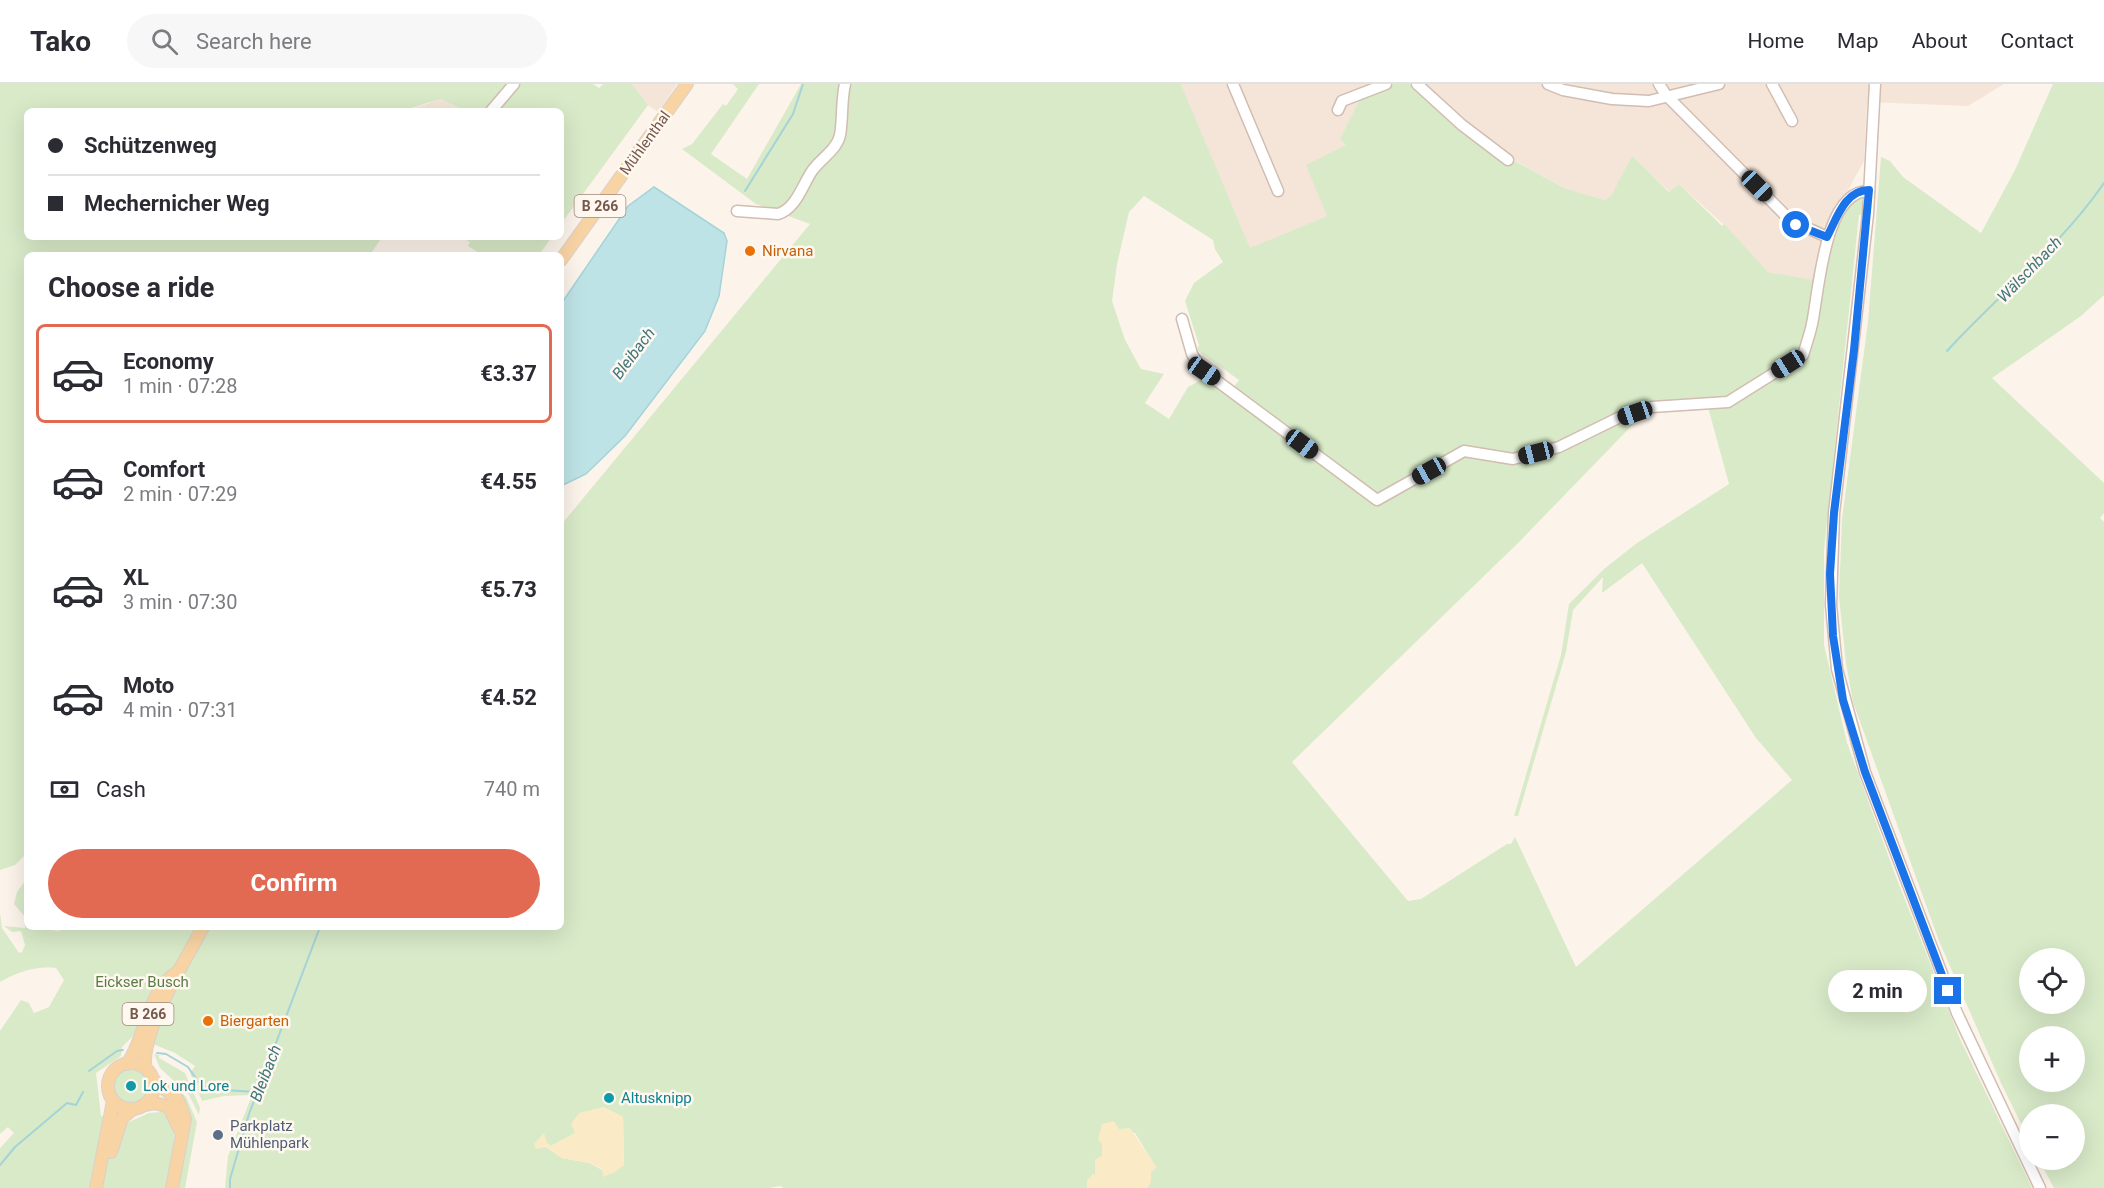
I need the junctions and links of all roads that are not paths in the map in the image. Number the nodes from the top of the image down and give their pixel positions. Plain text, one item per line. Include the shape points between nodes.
1 (514, 84) edge
2 (687, 84) edge
3 (845, 84) edge
4 (1233, 84) edge
5 (1386, 84) edge
6 (1418, 84) edge
7 (1548, 84) edge
8 (1659, 84) edge
9 (1719, 84) edge
10 (1772, 84) edge
11 (1875, 84) edge
12 (1666, 95) junction
13 (494, 108) edge
14 (1338, 110) dead end
15 (1792, 122) dead end
16 (1508, 160) dead end
17 (1869, 190) junction
18 (1278, 192) dead end
19 (737, 212) dead end
20 (1827, 237) junction
21 (564, 256) edge
22 (1182, 319) dead end
23 (201, 930) edge
24 (178, 971) junction
25 (126, 1064) junction
26 (148, 1073) junction
27 (113, 1101) junction
28 (138, 1107) junction
29 (181, 1137) junction
30 (2040, 1187) edge
31 (96, 1188) edge
32 (103, 1188) edge
33 (171, 1188) edge

1 - 13 street
2 - 21 main road, Mühlenthal / B 266
3 - 19 street via 840,104 840,136 812,171 799,195 783,213
4 - 18 street
5 - 14 street via 1342,101
6 - 16 street
7 - 12 street via 1612,99 1649,101
8 - 12 street
9 - 12 street
10 - 15 street
11 - 17 street
12 - 20 street via 1790,220
17 - 20 street via 1850,196
17 - 30 street via 1834,513 1831,605 1837,669 1865,772 1957,1013
20 - 22 street via 1812,326 1803,355 1728,402 1652,407 1618,418 1559,447 1513,459 1464,451 1377,500 1201,369 1192,354
23 - 24 main road, B 266
24 - 25 main road, B 266 via 168,977
24 - 26 main road, B 266 via 146,1045
25 - 26 main road
25 - 27 main road via 110,1075 108,1088
26 - 28 main road via 153,1090
26 - 29 main road via 178,1100 185,1119
27 - 28 main road via 122,1107
27 - 31 main road
28 - 29 main road via 155,1103 169,1107 178,1121
28 - 32 main road via 120,1122
29 - 33 main road

